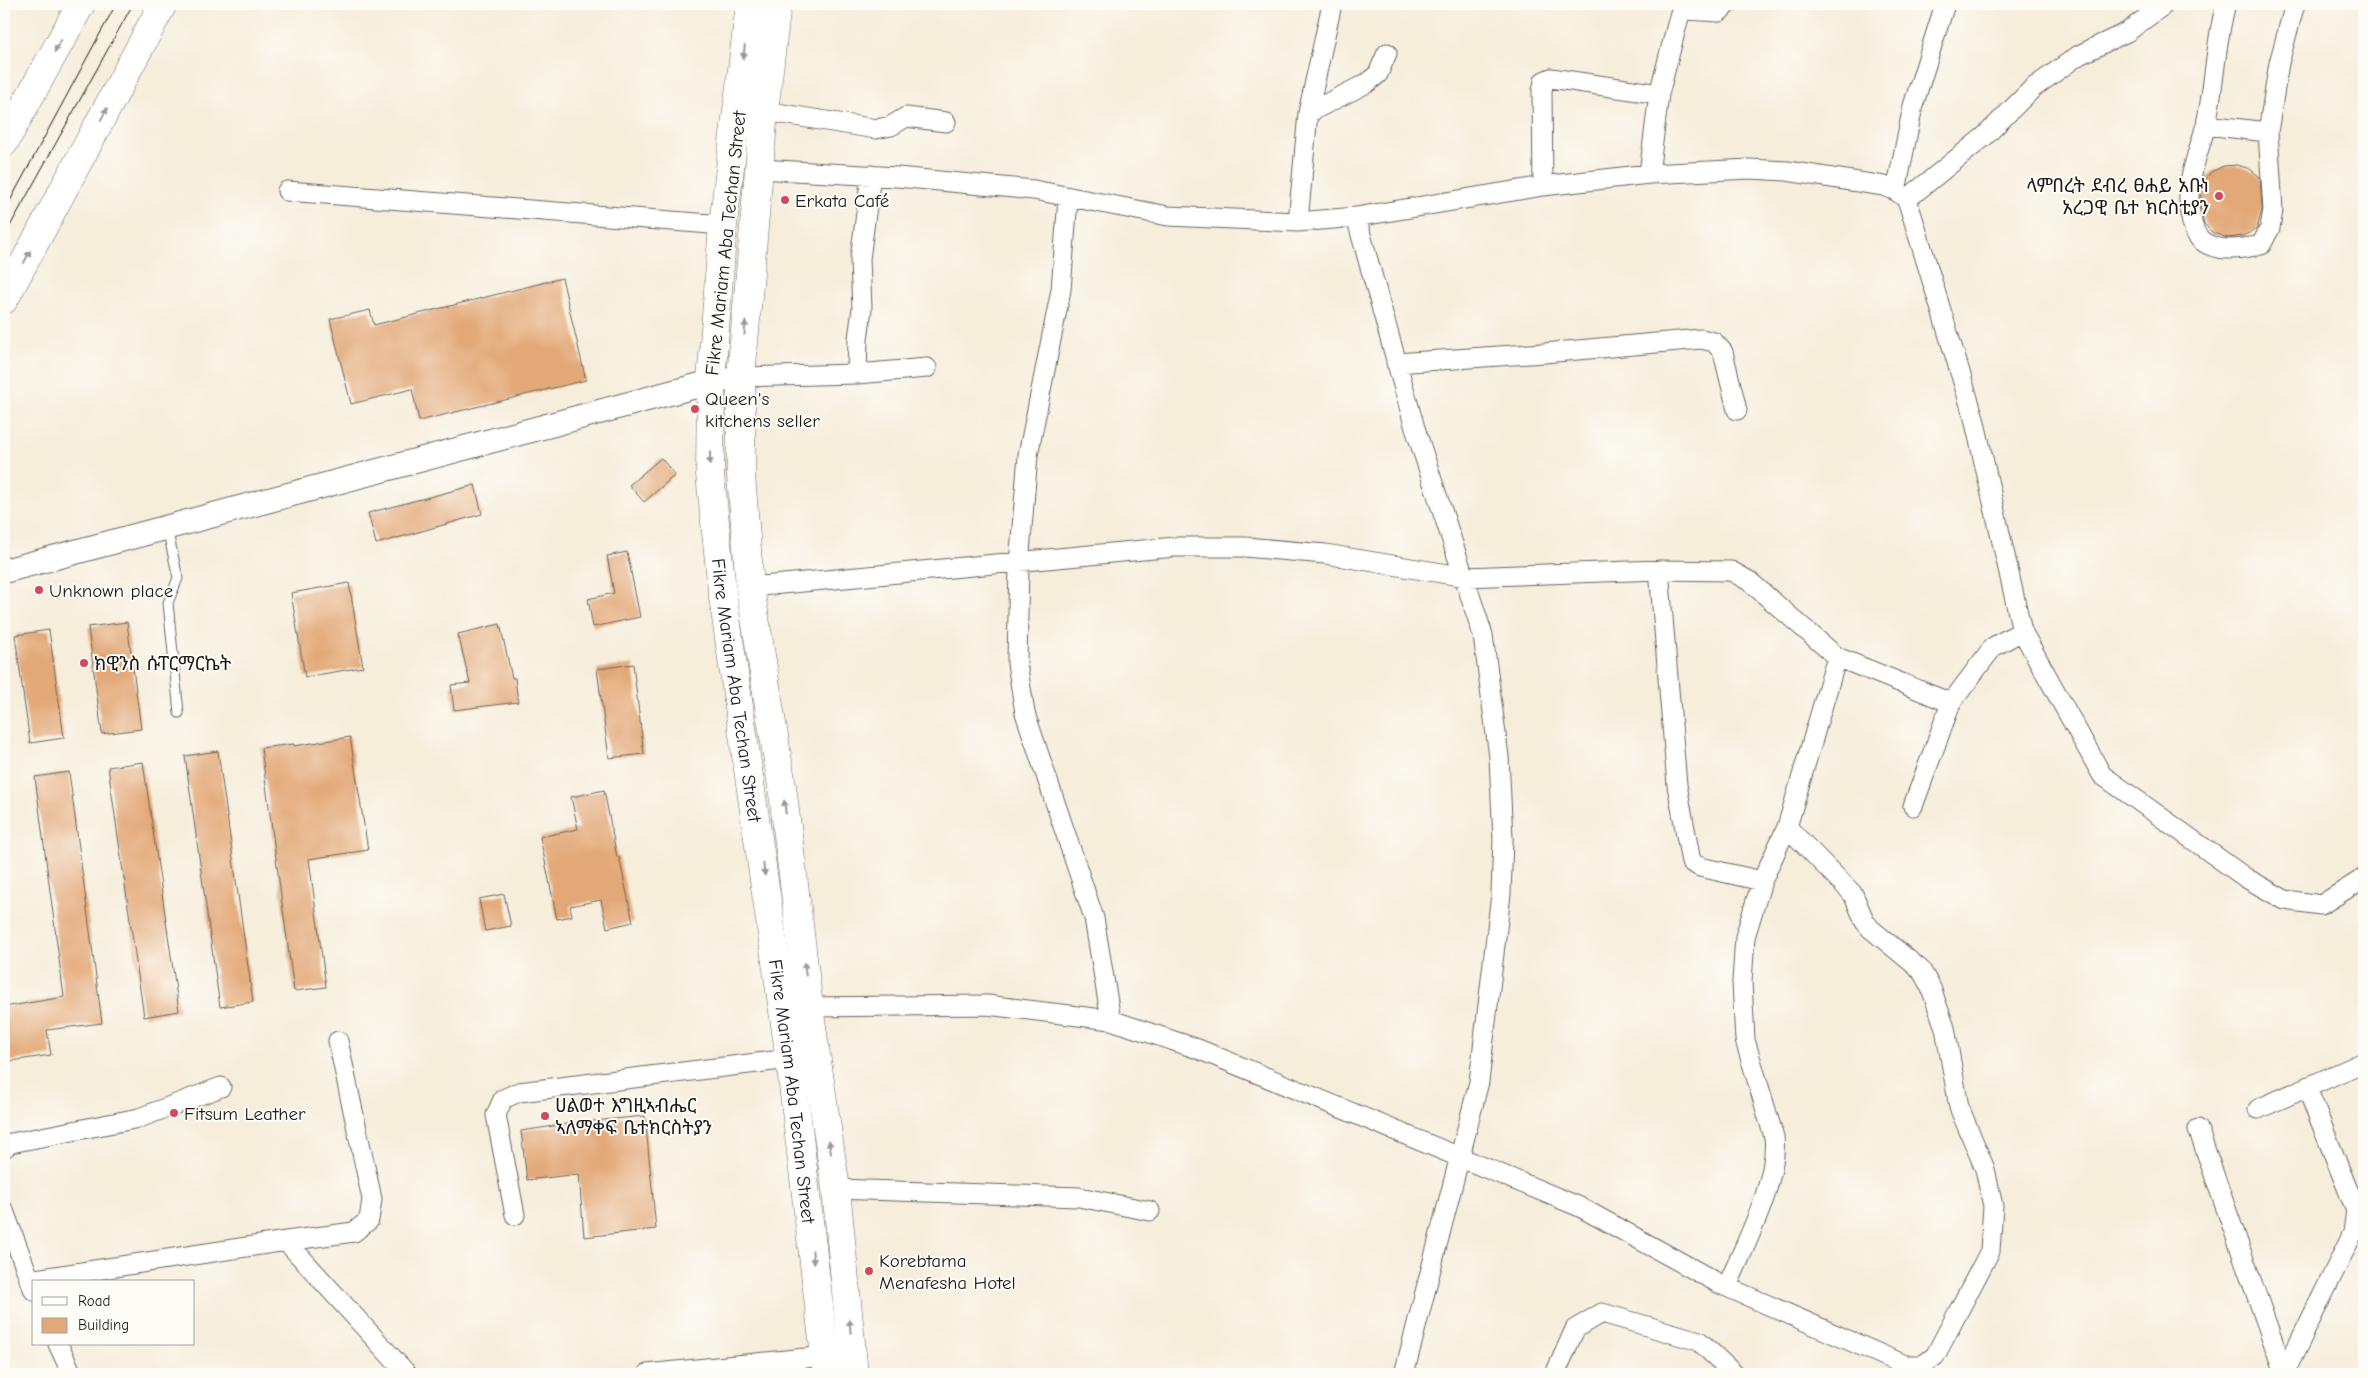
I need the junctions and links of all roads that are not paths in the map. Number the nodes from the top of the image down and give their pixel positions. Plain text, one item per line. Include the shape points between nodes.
1 (81, 4) edge
2 (163, 4) edge
3 (750, 4) edge
4 (777, 4) edge
5 (1332, 4) edge
6 (1728, 4) edge
7 (1944, 4) edge
8 (2165, 4) edge
9 (2226, 4) edge
10 (2295, 4) edge
11 (1387, 53) dead end
12 (1659, 94) junction
13 (764, 111) junction
14 (1308, 113) junction
15 (946, 122) dead end
16 (2206, 125) junction
17 (2268, 132) junction
18 (4, 142) edge
19 (760, 169) junction
20 (1649, 174) junction
21 (871, 175) junction
22 (1543, 186) junction
23 (288, 191) dead end
24 (1901, 195) junction
25 (1068, 198) junction
26 (1356, 217) junction
27 (1298, 222) junction
28 (723, 225) junction
29 (4, 300) edge
30 (1396, 363) junction
31 (928, 368) dead end
32 (857, 374) junction
33 (740, 377) junction
34 (711, 382) junction
35 (1737, 410) dead end
36 (167, 528) junction
37 (1020, 564) junction
38 (1659, 570) junction
39 (4, 571) edge
40 (1466, 577) junction
41 (750, 587) junction
42 (2022, 631) junction
43 (1837, 657) junction
44 (1951, 703) junction
45 (179, 713) dead end
46 (1913, 806) dead end
47 (1787, 827) junction
48 (2364, 878) edge
49 (1762, 881) junction
50 (809, 1007) junction
51 (1111, 1020) junction
52 (338, 1041) dead end
53 (790, 1058) junction
54 (2364, 1062) edge
55 (221, 1087) dead end
56 (2307, 1088) junction
57 (2258, 1109) dead end
58 (2198, 1128) dead end
59 (4, 1148) edge
60 (1458, 1158) junction
61 (836, 1189) junction
62 (4, 1211) edge
63 (1150, 1211) dead end
64 (515, 1214) dead end
65 (8, 1238) edge
66 (286, 1241) junction
67 (60, 1280) edge
68 (31, 1285) edge
69 (1727, 1287) junction
70 (59, 1346) edge
71 (826, 1365) edge
72 (72, 1374) edge
73 (407, 1374) edge
74 (647, 1374) edge
75 (854, 1374) edge
76 (1404, 1374) edge
77 (1556, 1374) edge
78 (1734, 1374) edge
79 (2284, 1374) edge

1 -> 18 main road
29 -> 2 main road
3 -> 28 main road, Fikre Mariam Aba Techan Street
4 - 13 main road, Fikre Mariam Aba Techan Street
5 - 14 street
6 - 12 street via 1719,12 1686,10 1680,13
7 - 24 street via 1913,106
8 - 24 street via 2127,32 2079,55 2033,88 1984,136
9 - 16 street
10 - 17 street
11 - 14 street via 1378,74
12 - 20 street
12 - 22 street via 1551,78 1544,81
13 - 15 street via 876,129 891,126 906,117
13 - 19 main road, Fikre Mariam Aba Techan Street
14 - 27 street
16 - 17 street
16 - 17 street via 2188,202 2199,238 2214,247 2239,249 2261,244 2266,237 2273,210
19 - 21 street
33 -> 19 main road, Fikre Mariam Aba Techan Street
20 - 22 street
20 - 24 street via 1750,169 1786,171 1884,186
21 - 25 street via 1034,190
21 - 32 street via 860,259 862,309
22 - 26 street
23 - 28 street
24 - 42 street via 1974,418
25 - 27 street via 1168,216
25 - 37 street via 1061,290 1028,455
26 - 27 street
26 - 30 street
28 - 34 main road, Fikre Mariam Aba Techan Street
30 - 35 street via 1701,339 1714,342 1723,352
30 - 40 street
31 - 32 street
32 - 33 street
33 - 34 street
33 - 41 main road, Fikre Mariam Aba Techan Street via 741,475
34 - 36 street
34 -> 53 main road, Fikre Mariam Aba Techan Street via 710,474 715,532
36 - 39 street
36 - 45 lane via 178,578 168,603
37 - 40 street via 1175,548 1245,547 1325,554
37 - 41 street
37 - 51 street via 1017,663 1025,714 1094,918
38 - 40 street
38 - 43 street via 1731,571 1748,581
38 - 49 street via 1677,784 1691,862 1700,867
40 - 60 street via 1483,635 1499,757 1502,839 1501,894 1479,1082
50 -> 41 main road, Fikre Mariam Aba Techan Street via 782,786
42 - 44 street via 1993,647
42 - 48 street via 2102,775 2246,878 2285,900 2321,905
43 - 44 street
43 - 47 street
44 - 46 street
47 - 49 street
47 - 69 street via 1853,894 1871,929 1921,970 1931,988 1945,1028 1960,1107 1985,1169 1993,1206 1990,1251 1935,1356 1923,1365 1905,1365
49 - 69 street via 1745,937 1742,982 1745,1040 1776,1152 1762,1200
50 - 51 street via 987,1006
61 -> 50 main road, Fikre Mariam Aba Techan Street
51 - 60 street via 1198,1049
52 - 66 street via 372,1199 369,1220 354,1232
53 - 64 street via 519,1092 503,1099 496,1115
53 -> 71 main road, Fikre Mariam Aba Techan Street
54 - 56 street
55 - 59 street via 139,1118 11,1143
56 - 57 street
56 - 79 street via 2356,1210 2353,1233
58 - 79 street
60 - 69 street via 1580,1207
60 - 76 street
61 - 63 street via 1079,1197
75 -> 61 main road, Fikre Mariam Aba Techan Street
62 - 65 street
65 - 68 street
66 - 67 street
66 - 73 street
70 - 72 street
71 - 74 street
77 - 78 street via 1575,1329 1602,1312 1699,1341

